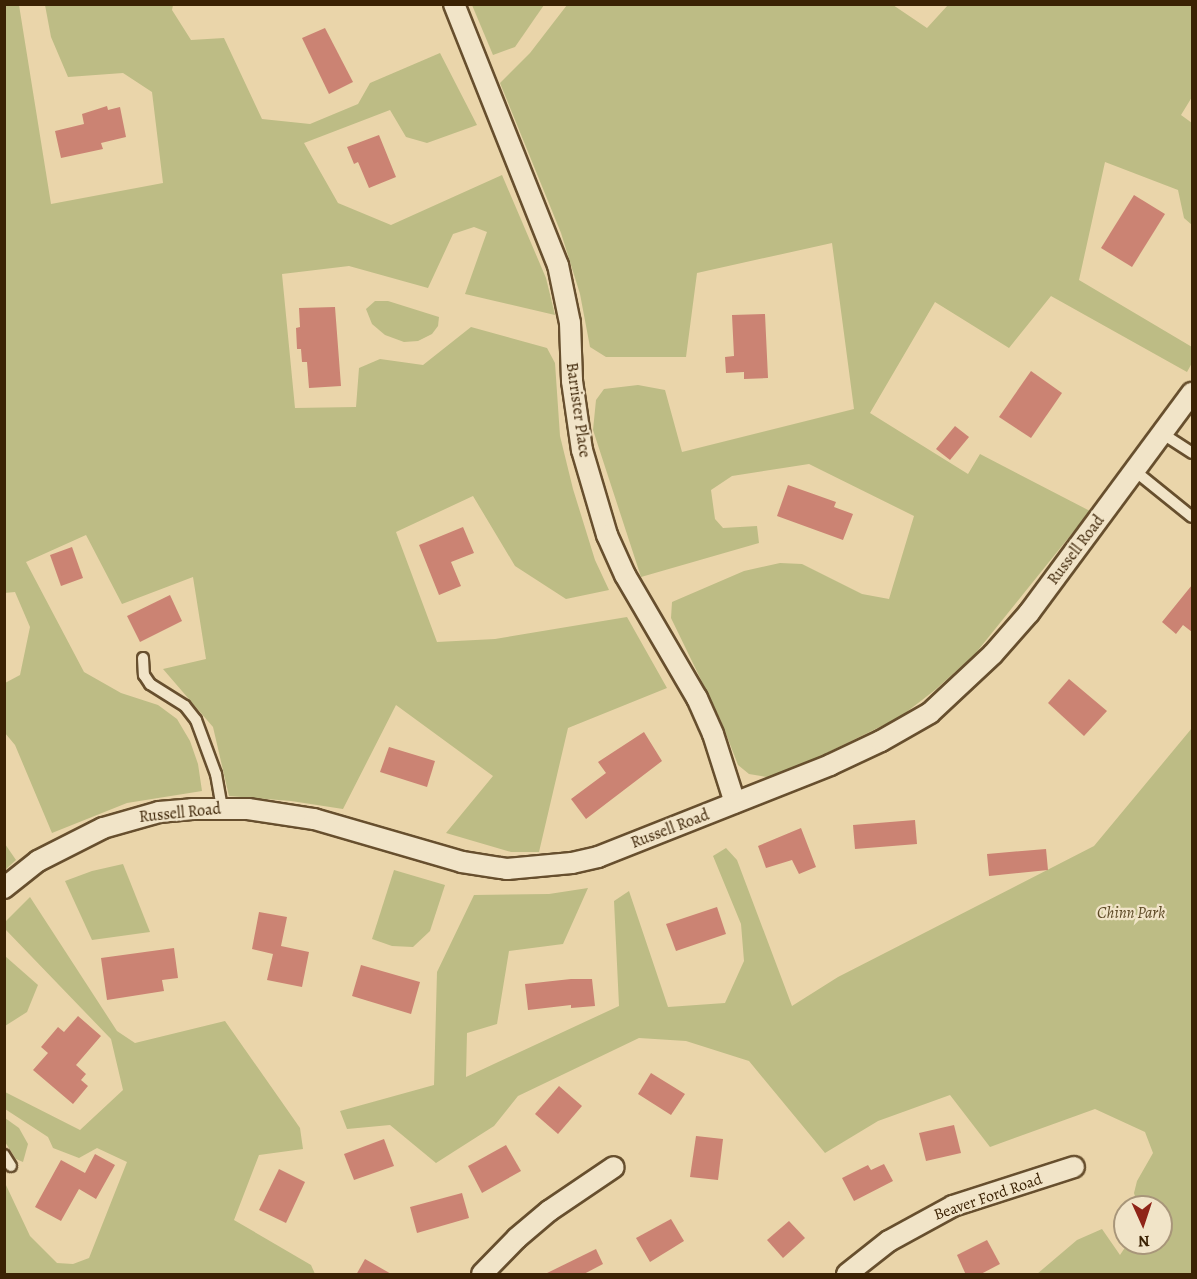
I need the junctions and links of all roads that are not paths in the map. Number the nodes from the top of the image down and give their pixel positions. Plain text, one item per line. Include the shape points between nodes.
1 (454, 4) edge
2 (1192, 393) edge
3 (1163, 434) junction
4 (1192, 453) edge
5 (1135, 471) junction
6 (1192, 517) edge
7 (143, 658) dead end
8 (735, 803) junction
9 (222, 808) junction
10 (4, 888) edge
11 (4, 1155) edge
12 (11, 1166) dead end
13 (614, 1167) dead end
14 (1074, 1167) dead end
15 (482, 1275) edge
16 (847, 1275) edge

1 - 8 street, Barrister Place via 558,265 570,323 572,381 582,450 607,535 629,583 697,698
2 - 3 street, Russell Road
3 - 4 lane
3 - 5 street, Russell Road
5 - 6 lane
5 - 8 street, Russell Road via 1029,613 993,654 930,713 830,765
7 - 9 lane via 144,675 150,684 185,706 196,720 216,774
8 - 9 street, Russell Road via 598,857 540,868 507,869 462,862 314,819
9 - 10 street, Russell Road via 159,812 103,828 46,857
11 - 12 lane
13 - 15 street via 549,1211
14 - 16 street, Beaver Ford Road via 953,1206 889,1241

